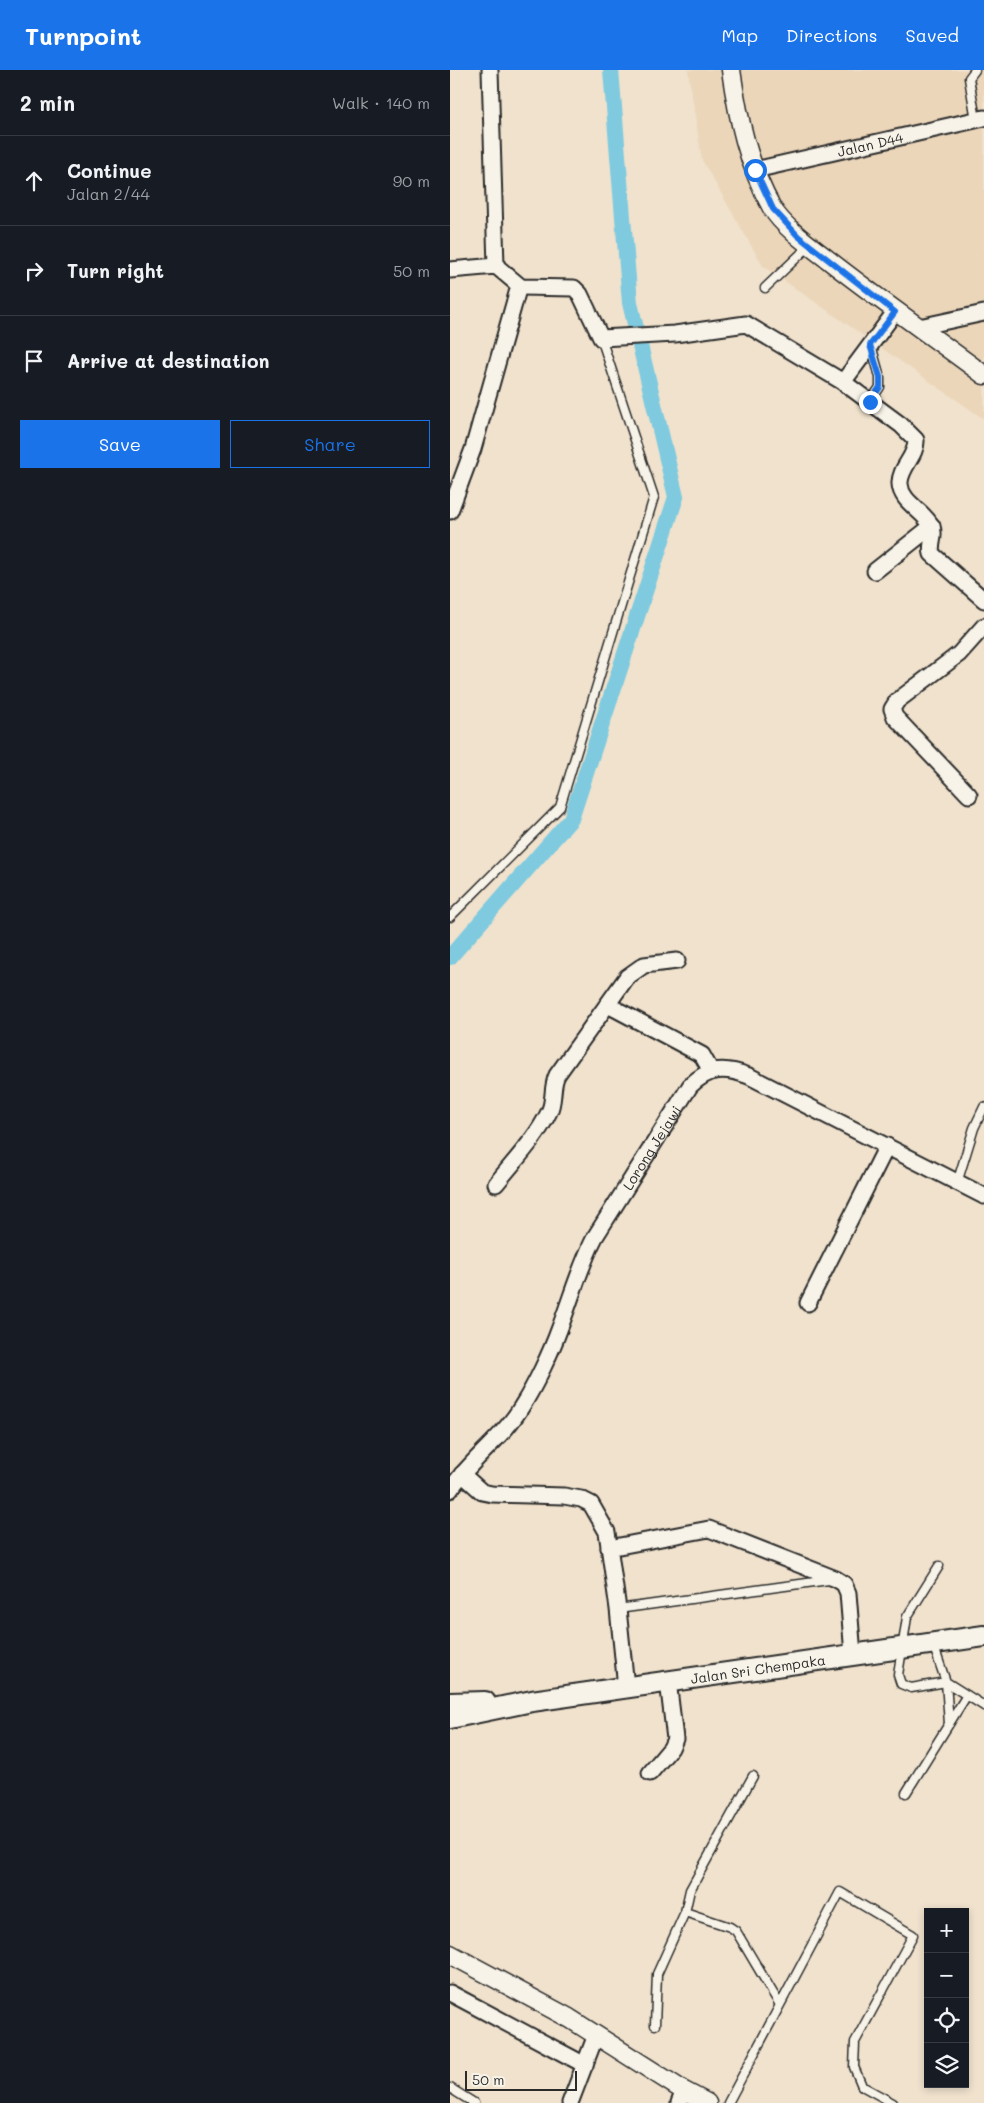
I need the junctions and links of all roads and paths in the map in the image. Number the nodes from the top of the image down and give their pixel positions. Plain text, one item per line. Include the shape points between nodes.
1 (490, 70) edge
2 (731, 70) edge
3 (975, 70) edge
4 (980, 119) edge
5 (755, 170) junction
6 (810, 245) junction
7 (496, 266) junction
8 (450, 270) edge
9 (519, 286) junction
10 (765, 288) dead end
11 (895, 312) junction
12 (984, 313) edge
13 (919, 327) junction
14 (601, 338) junction
15 (870, 345) junction
16 (984, 375) edge
17 (843, 382) junction
18 (870, 402) junction
19 (450, 511) edge
20 (932, 526) junction
21 (874, 570) dead end
22 (984, 600) edge
23 (984, 626) edge
24 (969, 796) dead end
25 (450, 917) edge
26 (677, 961) dead end
27 (608, 1005) junction
28 (711, 1071) junction
29 (984, 1107) edge
30 (887, 1146) junction
31 (957, 1182) junction
32 (496, 1184) dead end
33 (984, 1196) edge
34 (808, 1303) dead end
35 (462, 1474) junction
36 (450, 1490) edge
37 (609, 1548) junction
38 (939, 1566) dead end
39 (836, 1579) junction
40 (618, 1610) junction
41 (984, 1636) edge
42 (933, 1644) junction
43 (903, 1648) junction
44 (853, 1655) junction
45 (668, 1681) junction
46 (946, 1682) junction
47 (626, 1687) junction
48 (967, 1695) junction
49 (532, 1701) junction
50 (450, 1703) edge
51 (984, 1706) edge
52 (450, 1718) edge
53 (949, 1724) junction
54 (650, 1773) dead end
55 (753, 1776) dead end
56 (906, 1793) dead end
57 (685, 1912) junction
58 (450, 1954) edge
59 (450, 1993) edge
60 (780, 2005) junction
61 (655, 2025) dead end
62 (596, 2035) junction
63 (585, 2064) junction
64 (450, 2088) edge
65 (682, 2097) edge
66 (474, 2103) edge
67 (570, 2103) edge
68 (707, 2103) edge
69 (728, 2103) edge
70 (893, 2103) edge

1 - 7 street
2 - 5 street via 745,144
3 - 4 lane via 969,78
4 - 5 street, Jalan D44
5 - 6 street via 773,209
6 - 10 lane
6 - 11 street
7 - 8 street
7 - 9 street
9 - 14 street via 574,288
9 - 19 street via 473,449
11 - 13 street
11 - 15 street
12 - 13 street
13 - 16 street
14 - 17 street via 675,334 746,324
14 - 25 lane via 654,497 560,808
15 - 17 street
15 - 18 lane via 880,387
17 - 18 street
18 - 20 street via 916,440 900,484 906,497
20 - 21 street
20 - 22 street via 932,554
23 - 24 street via 959,654 892,708 896,717
26 - 27 street via 655,963 636,970 627,977
27 - 28 street via 702,1055
27 - 32 street via 558,1075 552,1087 550,1110 538,1132
28 - 30 street via 736,1071 749,1076
28 - 35 street, Lorong Jejawi via 690,1086 595,1237 558,1333 509,1427
29 - 31 lane
30 - 31 street
30 - 34 street
31 - 33 street
35 - 36 street, Lorong Jejawi
35 - 37 street via 482,1492 564,1496 591,1504 605,1528
37 - 39 street via 709,1529
37 - 40 street
38 - 43 lane via 907,1617
39 - 40 lane
39 - 44 street via 848,1592
40 - 47 street
41 - 42 main road, Jalan Sri Chempaka
42 - 43 main road, Jalan Sri Chempaka
42 - 46 lane
43 - 44 main road, Jalan Sri Chempaka
43 - 46 lane via 898,1675 901,1684 911,1688
44 - 45 main road, Jalan Sri Chempaka
45 - 47 main road, Jalan Sri Chempaka
45 - 54 street via 675,1738 671,1748
46 - 48 lane
46 - 53 lane
47 - 49 main road, Jalan Sri Chempaka
48 - 51 lane
48 - 53 lane
49 - 50 main road
49 - 52 main road
53 - 56 lane
55 - 57 lane via 690,1890
57 - 60 lane via 736,1931
57 - 61 lane via 656,1977
58 - 62 street
59 - 63 street
60 - 69 lane
60 - 70 lane via 840,1892 913,1935 855,2042 854,2067 862,2086
62 - 63 street
62 - 65 street
63 - 67 street
64 - 66 lane
65 - 68 street

